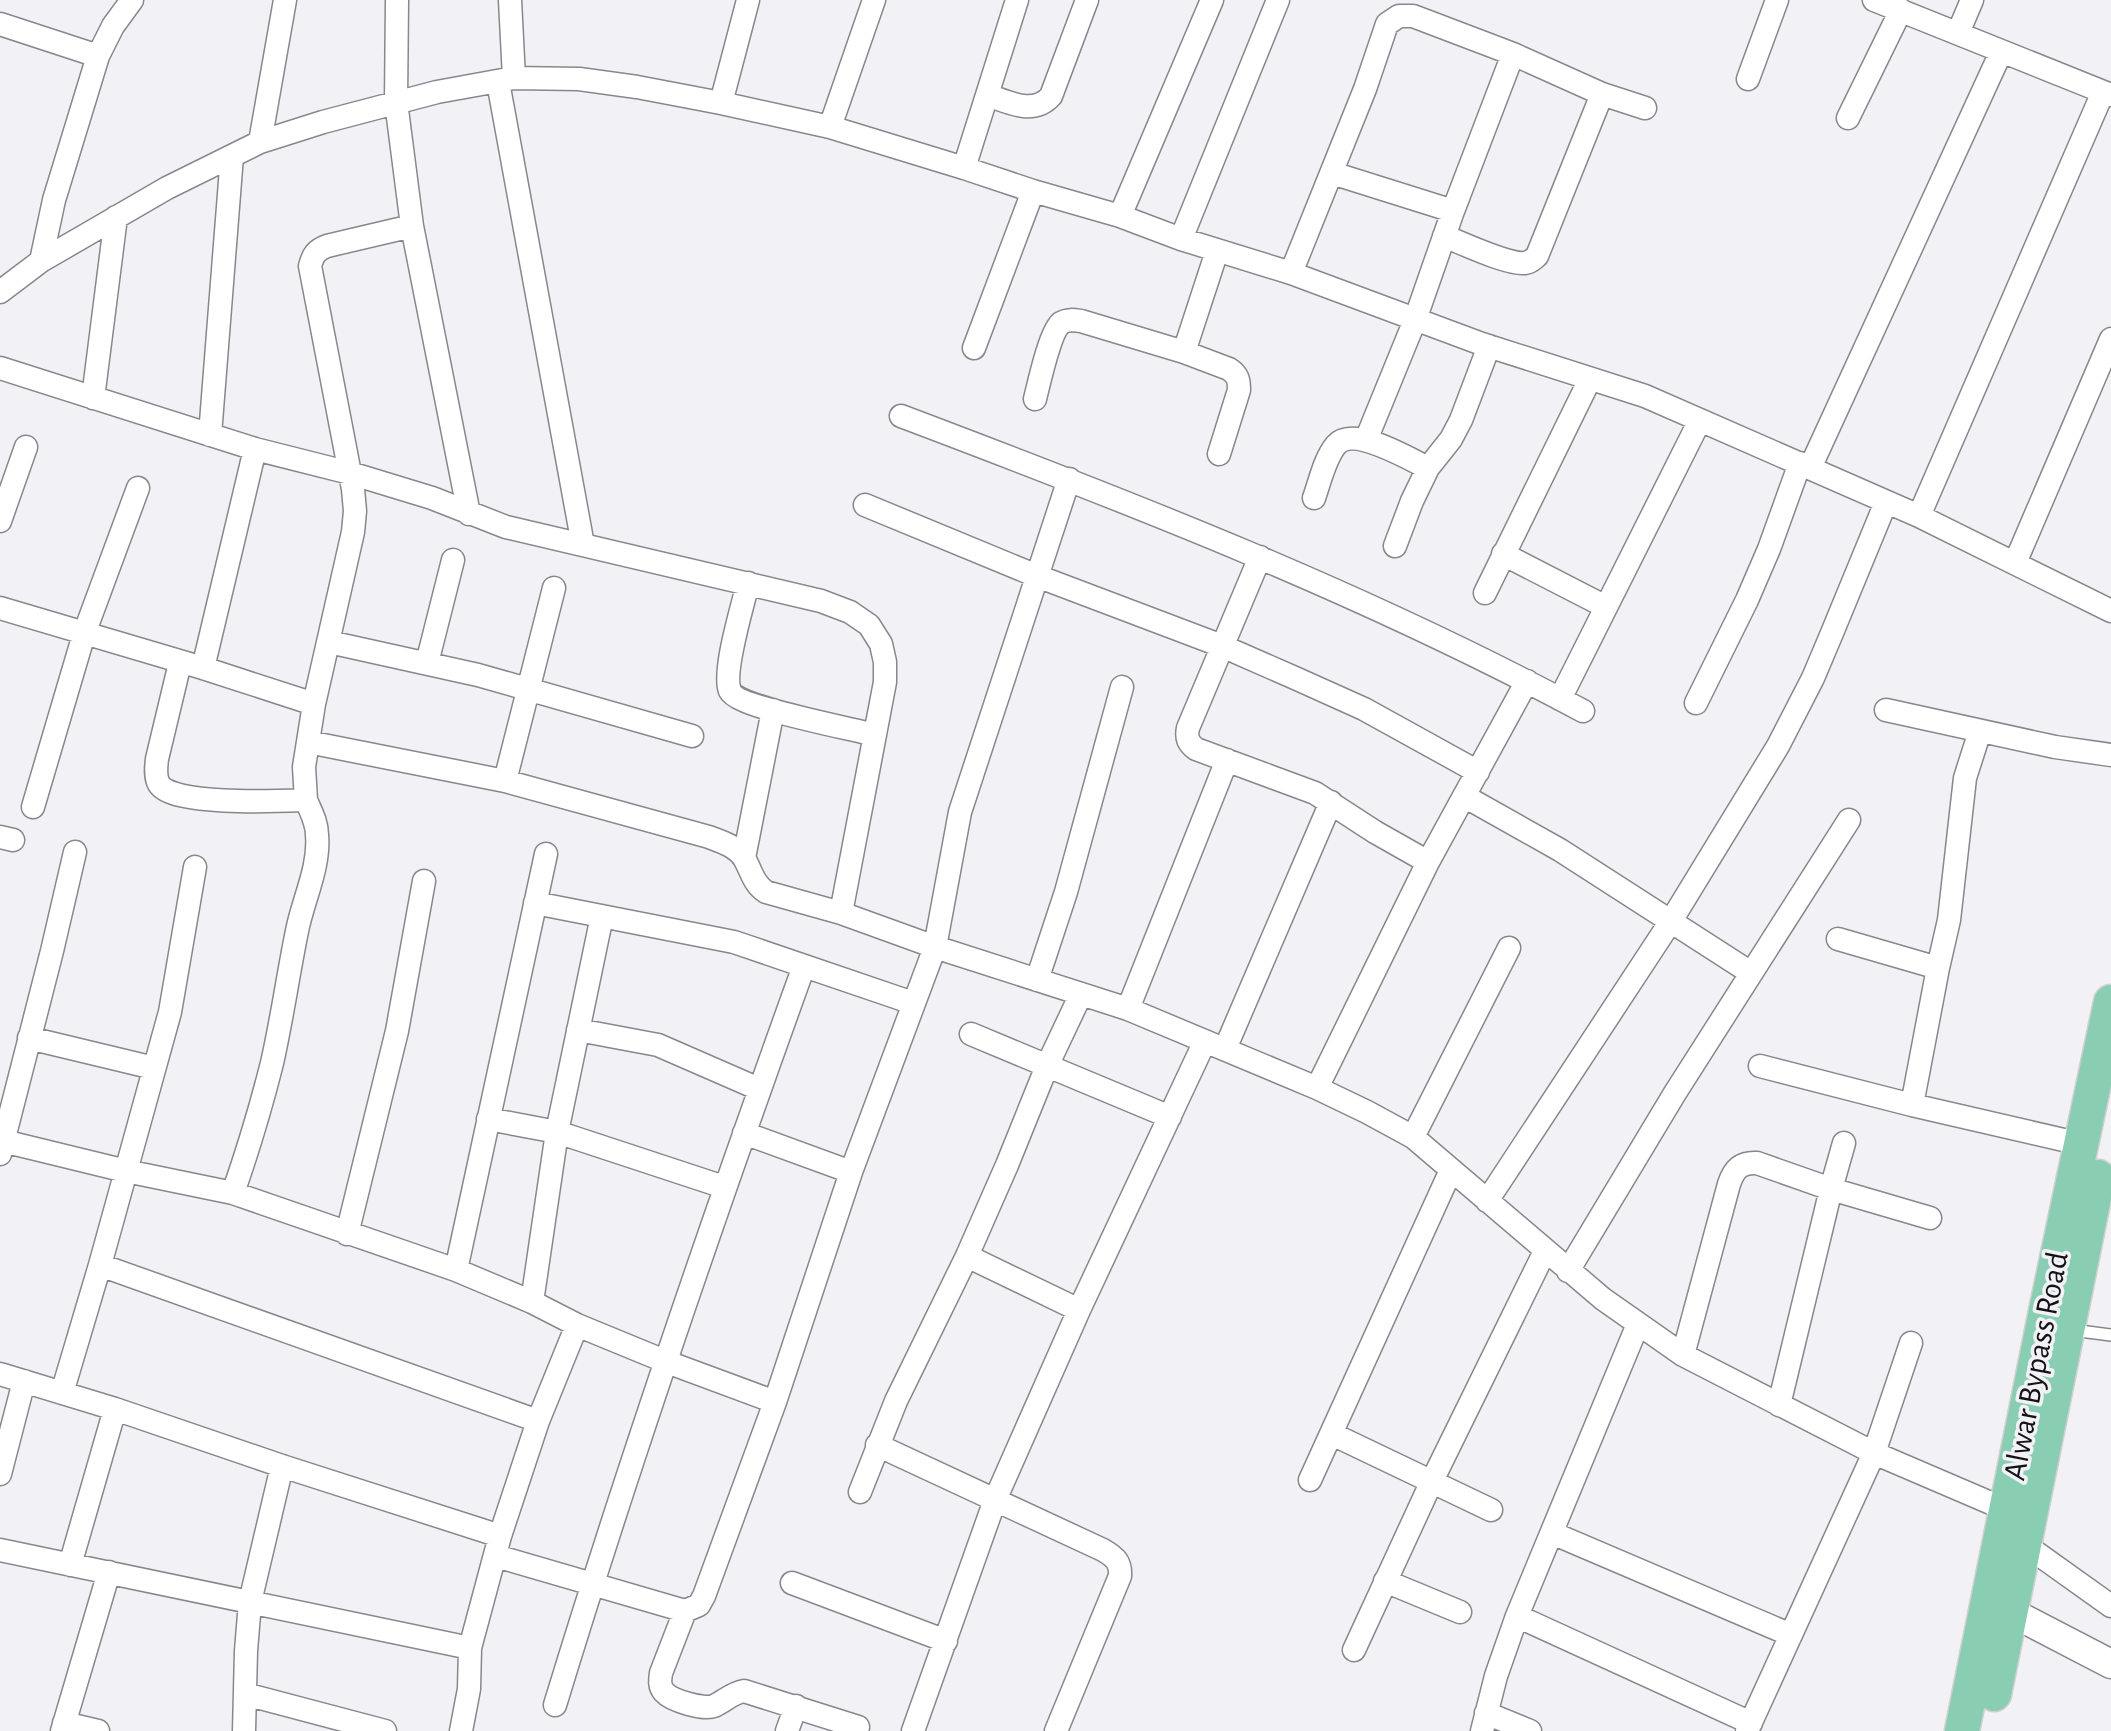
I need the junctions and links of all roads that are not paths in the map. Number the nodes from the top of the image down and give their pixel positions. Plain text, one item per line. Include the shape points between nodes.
1 (132, 0) edge
2 (285, 0) edge
3 (397, 0) edge
4 (510, 0) edge
5 (748, 0) edge
6 (874, 0) edge
7 (1017, 0) edge
8 (1087, 0) edge
9 (1212, 0) edge
10 (1278, 0) edge
11 (1777, 0) edge
12 (1874, 0) edge
13 (1972, 0) edge
14 (1901, 10) junction
15 (0, 24) edge
16 (1958, 33) junction
17 (2001, 52) junction
18 (1513, 54) junction
19 (98, 56) junction
20 (1748, 79) dead end
21 (506, 80) junction
22 (2107, 93) edge
23 (1602, 94) junction
24 (987, 95) junction
25 (396, 102) junction
26 (721, 103) junction
27 (1645, 108) dead end
28 (1848, 118) dead end
29 (830, 127) junction
30 (260, 142) junction
31 (232, 156) junction
32 (964, 168) junction
33 (1332, 173) junction
34 (1033, 191) junction
35 (1453, 211) junction
36 (1120, 216) junction
37 (116, 217) junction
38 (412, 226) junction
39 (1444, 236) junction
40 (1181, 239) junction
41 (1217, 251) junction
42 (41, 261) junction
43 (0, 267) edge
44 (1291, 273) junction
45 (22, 275) junction
46 (0, 292) edge
47 (1415, 320) junction
48 (2111, 339) edge
49 (1489, 346) junction
50 (974, 348) dead end
51 (1184, 352) junction
52 (0, 368) edge
53 (1590, 379) junction
54 (93, 398) junction
55 (1035, 399) dead end
56 (901, 416) dead end
57 (1700, 420) junction
58 (210, 435) junction
59 (1366, 440) junction
60 (26, 447) dead end
61 (255, 449) junction
62 (1219, 454) dead end
63 (1805, 466) junction
64 (1428, 468) junction
65 (350, 473) junction
66 (1069, 479) junction
67 (138, 488) dead end
68 (1314, 498) dead end
69 (1886, 502) junction
70 (865, 505) dead end
71 (469, 514) junction
72 (1919, 516) junction
73 (0, 521) edge
74 (583, 545) junction
75 (1395, 546) dead end
76 (1503, 554) junction
77 (1260, 557) junction
78 (453, 560) dead end
79 (2015, 563) junction
80 (1037, 576) junction
81 (748, 583) junction
82 (554, 588) dead end
83 (1485, 593) dead end
84 (1606, 607) junction
85 (0, 608) edge
86 (2111, 611) edge
87 (84, 634) junction
88 (329, 642) junction
89 (1222, 646) junction
90 (180, 663) junction
91 (427, 663) junction
92 (203, 668) junction
93 (1527, 681) junction
94 (1122, 687) dead end
95 (528, 688) junction
96 (1560, 699) junction
97 (1696, 703) dead end
98 (314, 704) junction
99 (773, 710) junction
100 (1886, 710) dead end
101 (1583, 711) dead end
102 (1980, 731) junction
103 (875, 735) junction
104 (692, 736) dead end
105 (308, 742) junction
106 (2111, 755) edge
107 (1227, 760) junction
108 (1478, 772) junction
109 (505, 781) junction
110 (1464, 796) junction
111 (306, 800) junction
112 (1331, 802) junction
113 (33, 807) dead end
114 (1849, 820) dead end
115 (75, 852) dead end
116 (546, 854) dead end
117 (744, 858) junction
118 (1428, 862) junction
119 (195, 867) dead end
120 (424, 881) dead end
121 (535, 903) junction
122 (841, 913) junction
123 (602, 916) junction
124 (1671, 921) junction
125 (1838, 939) dead end
126 (935, 947) junction
127 (1509, 948) dead end
128 (804, 966) junction
129 (1938, 968) junction
130 (1751, 973) junction
131 (1037, 980) junction
132 (1081, 994) junction
133 (2111, 1002) edge
134 (913, 1003) junction
135 (1128, 1009) junction
136 (578, 1030) junction
137 (971, 1034) dead end
138 (29, 1038) junction
139 (1215, 1045) junction
140 (1047, 1066) junction
141 (1760, 1066) dead end
142 (154, 1068) junction
143 (1317, 1088) junction
144 (759, 1089) junction
145 (1912, 1105) junction
146 (2111, 1114) edge
147 (1170, 1117) junction
148 (488, 1119) junction
149 (557, 1132) junction
150 (744, 1133) junction
151 (1413, 1137) junction
152 (1844, 1143) dead end
153 (2081, 1144) junction
154 (2, 1147) edge
155 (1451, 1170) junction
156 (126, 1171) junction
157 (851, 1172) junction
158 (724, 1187) junction
159 (1831, 1189) junction
160 (233, 1193) junction
161 (1487, 1201) junction
162 (1930, 1218) dead end
163 (347, 1234) junction
164 (1545, 1251) junction
165 (967, 1256) junction
166 (100, 1265) junction
167 (456, 1270) junction
168 (1568, 1271) junction
169 (532, 1302) junction
170 (1079, 1310) junction
171 (1638, 1324) junction
172 (577, 1325) junction
173 (2068, 1329) junction
174 (2111, 1335) edge
175 (1911, 1343) dead end
176 (1683, 1355) junction
177 (667, 1362) junction
178 (0, 1374) edge
179 (24, 1381) junction
180 (62, 1393) junction
181 (775, 1402) junction
182 (1779, 1405) junction
183 (115, 1409) junction
184 (538, 1421) junction
185 (1332, 1434) junction
186 (877, 1445) junction
187 (1874, 1453) junction
188 (282, 1466) junction
189 (0, 1474) edge
190 (1310, 1480) dead end
191 (1431, 1483) junction
192 (860, 1492) dead end
193 (995, 1500) junction
194 (1491, 1510) dead end
195 (2011, 1530) junction
196 (1552, 1533) junction
197 (498, 1546) junction
198 (0, 1550) edge
199 (70, 1565) junction
200 (109, 1572) junction
201 (1385, 1581) junction
202 (592, 1583) junction
203 (792, 1583) dead end
204 (250, 1602) junction
205 (2111, 1606) edge
206 (2000, 1608) junction
207 (685, 1611) junction
208 (1460, 1612) dead end
209 (1517, 1616) junction
210 (1791, 1635) junction
211 (946, 1641) junction
212 (470, 1648) junction
213 (1354, 1650) dead end
214 (2111, 1664) edge
215 (245, 1694) junction
216 (555, 1705) dead end
217 (796, 1706) junction
218 (1484, 1722) edge
219 (63, 1727) edge
220 (858, 1727) dead end
221 (1749, 1727) edge
222 (98, 1731) edge
223 (244, 1731) edge
224 (385, 1731) edge
225 (461, 1731) edge
226 (787, 1731) edge
227 (913, 1731) edge
228 (1056, 1731) edge
229 (1530, 1731) edge
230 (1962, 1731) edge
231 (1986, 1731) edge

1 - 19 street
2 - 30 street
3 - 25 street
4 - 21 street
5 - 26 street
6 - 29 street
7 - 24 street
8 - 24 street via 1051,96 1043,104 1023,106
9 - 36 street
10 - 40 street
11 - 20 street
12 - 14 street
13 - 16 street
14 - 16 street
14 - 28 street
15 - 19 street
16 - 17 street
17 - 22 street
17 - 63 street
18 - 23 street
18 - 33 street via 1413,16 1392,20 1381,37
18 - 35 street
19 - 42 street
21 - 25 street
21 - 26 street via 579,79
21 - 74 street
22 - 72 street via 2076,150
23 - 27 street
23 - 39 street via 1537,256 1522,263 1508,261
24 - 32 street
25 - 30 street
25 - 38 street
26 - 29 street
29 - 32 street
30 - 31 street
31 - 37 street
31 - 58 street
32 - 34 street
33 - 35 street
33 - 44 street
34 - 36 street
34 - 50 street
35 - 39 street
36 - 40 street
37 - 42 street
37 - 54 street
38 - 65 street via 318,249 310,266
38 - 71 street
39 - 47 street
40 - 41 street
41 - 44 street
41 - 51 street
42 - 45 street
43 - 45 street
44 - 47 street
45 - 46 street
47 - 49 street
47 - 59 street
48 - 79 street
49 - 53 street
49 - 64 street via 1461,420
51 - 55 street via 1069,320 1059,324 1053,337
51 - 62 street via 1229,369 1239,381
52 - 54 street
53 - 57 street
53 - 76 street
54 - 58 street
56 - 66 street
57 - 63 street
57 - 84 street
58 - 61 street
59 - 64 street
59 - 68 street via 1351,438 1333,448
60 - 73 street
61 - 65 street
61 - 92 street
63 - 69 street
63 - 97 street
64 - 75 street
65 - 71 street
65 - 88 street via 353,532
66 - 77 street
66 - 80 street
67 - 87 street
69 - 72 street
69 - 124 street via 1778,746
70 - 80 street
71 - 74 street
72 - 79 street
74 - 81 street
76 - 83 street
76 - 84 street
77 - 89 street
77 - 93 street
78 - 91 street
79 - 86 street
80 - 89 street
80 - 126 street via 960,812
81 - 99 street via 728,669 729,689 743,702
81 - 103 street via 821,601 869,625 885,662
82 - 95 street
84 - 96 street
85 - 87 street
87 - 90 street
87 - 113 street
88 - 91 street
88 - 98 street
89 - 107 street via 1187,734 1191,745
89 - 108 street via 1364,709
90 - 92 street
90 - 111 street via 157,759 160,785 185,797
91 - 95 street
92 - 98 street
93 - 96 street
93 - 108 street
94 - 131 street
95 - 104 street
95 - 109 street
96 - 101 street
98 - 105 street
99 - 103 street
99 - 117 street
100 - 102 street
102 - 106 street
102 - 129 street via 1965,778
103 - 122 street
105 - 109 street
105 - 111 street
107 - 112 street
107 - 135 street
108 - 110 street
109 - 117 street via 709,837
110 - 118 street
110 - 124 street
111 - 160 street via 318,837 315,863 271,1065
112 - 118 street
112 - 139 street
114 - 130 street
115 - 138 street
116 - 121 street
117 - 122 street via 766,892
118 - 143 street
119 - 142 street via 170,1012
120 - 163 street via 394,1044
121 - 123 street
121 - 148 street
122 - 126 street
123 - 128 street via 734,942
123 - 136 street
124 - 130 street
124 - 161 street
125 - 129 street
126 - 131 street
126 - 134 street
127 - 151 street
128 - 134 street
128 - 144 street
129 - 145 street
130 - 168 street
131 - 132 street
132 - 135 street
132 - 140 street
133 - 153 main road, Alwar Bypass Road
134 - 157 street
135 - 139 street
136 - 144 street via 658,1045
136 - 149 street
137 - 140 street
138 - 142 street
138 - 154 street
139 - 143 street
139 - 147 street
140 - 147 street
140 - 165 street
141 - 145 street
142 - 156 street
143 - 151 street
144 - 150 street
145 - 153 street
146 - 173 main road, Alwar Bypass Road
147 - 170 street
148 - 149 street
148 - 167 street
149 - 158 street
149 - 169 street
150 - 157 street
150 - 158 street
151 - 155 street
152 - 159 street
153 - 195 main road, Alwar Bypass Road
154 - 156 street
155 - 161 street
155 - 185 street
156 - 160 street
156 - 166 street
157 - 181 street
158 - 177 street
159 - 162 street
159 - 176 street via 1757,1163 1739,1166 1729,1184
159 - 182 street
160 - 163 street
161 - 164 street
163 - 167 street
164 - 168 street
164 - 191 street
165 - 170 street
165 - 186 street
166 - 180 street
166 - 184 street
167 - 169 street
168 - 171 street
169 - 172 street
170 - 193 street
171 - 176 street
171 - 196 street
172 - 177 street
172 - 184 street
173 - 174 lane
173 - 195 main road, Alwar Bypass Road
175 - 187 street
176 - 182 street
177 - 181 street
177 - 202 street
178 - 179 street
179 - 180 street
179 - 189 street
180 - 183 street
181 - 207 street via 704,1596
182 - 187 street
183 - 188 street
183 - 199 street
184 - 197 street
185 - 190 street
185 - 191 street
186 - 192 street
186 - 193 street
187 - 195 street
187 - 210 street
188 - 197 street
188 - 204 street
191 - 194 street
191 - 201 street
193 - 211 street
193 - 228 street via 1103,1550 1121,1566
195 - 205 street
195 - 206 main road, Alwar Bypass Road
196 - 209 street
196 - 210 street
197 - 202 street
197 - 212 street
198 - 199 street
199 - 200 street
200 - 204 street
200 - 219 street
201 - 208 street
201 - 213 street
202 - 207 street
202 - 216 street
203 - 211 street
204 - 212 street
204 - 215 street
206 - 214 street
206 - 230 main road, Alwar Bypass Road
206 - 231 main road, Alwar Bypass Road
207 - 217 street via 661,1673 666,1694 705,1707 744,1691
209 - 218 street
209 - 221 street
210 - 221 street
211 - 227 street
212 - 225 street
215 - 223 street
215 - 224 street
217 - 220 street
217 - 226 street
218 - 229 street
219 - 222 street

